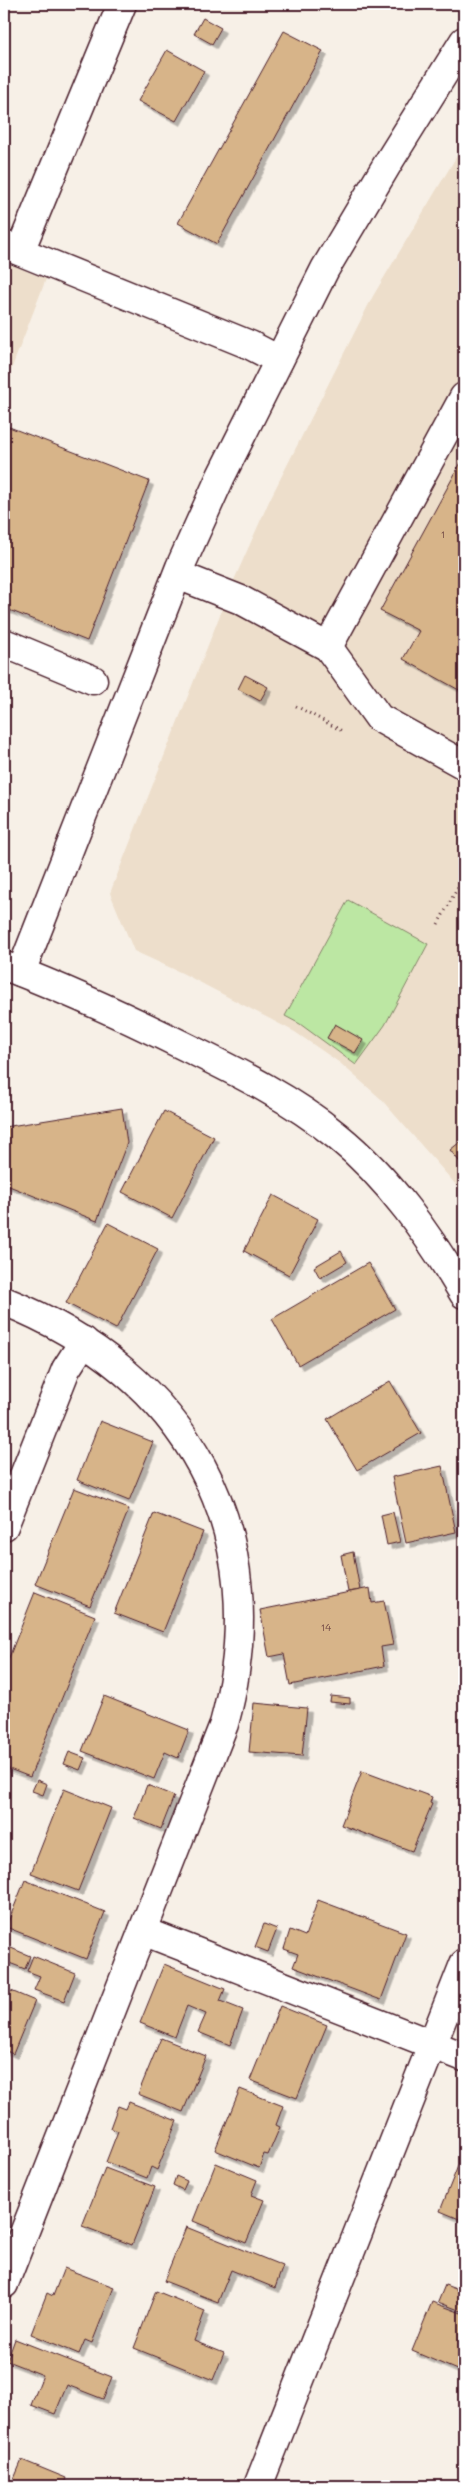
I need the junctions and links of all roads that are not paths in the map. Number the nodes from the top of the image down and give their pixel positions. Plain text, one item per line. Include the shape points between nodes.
1 (122, 4) edge
2 (464, 41) edge
3 (12, 248) edge
4 (279, 360) junction
5 (464, 397) edge
6 (178, 574) junction
7 (4, 643) edge
8 (328, 647) junction
9 (93, 680) dead end
10 (464, 765) edge
11 (12, 968) edge
12 (464, 1294) edge
13 (4, 1301) edge
14 (84, 1341) junction
15 (4, 1526) edge
16 (143, 1931) junction
17 (464, 1964) edge
18 (432, 2044) junction
19 (464, 2057) edge
20 (4, 2284) edge
21 (258, 2486) edge

1 - 3 street
2 - 4 street via 325,269
3 - 4 street via 250,345
4 - 6 street via 221,476
5 - 8 street
6 - 8 street via 241,600
6 - 11 street
7 - 9 street
8 - 10 street via 378,718
11 - 12 street via 89,1000 261,1085 331,1132 376,1174 410,1214
13 - 14 street
14 - 15 street via 66,1369
14 - 16 street via 136,1381 184,1438 204,1470 219,1504 237,1576 240,1651 228,1713
16 - 18 street
16 - 20 street
17 - 18 street
18 - 19 street
18 - 21 street

